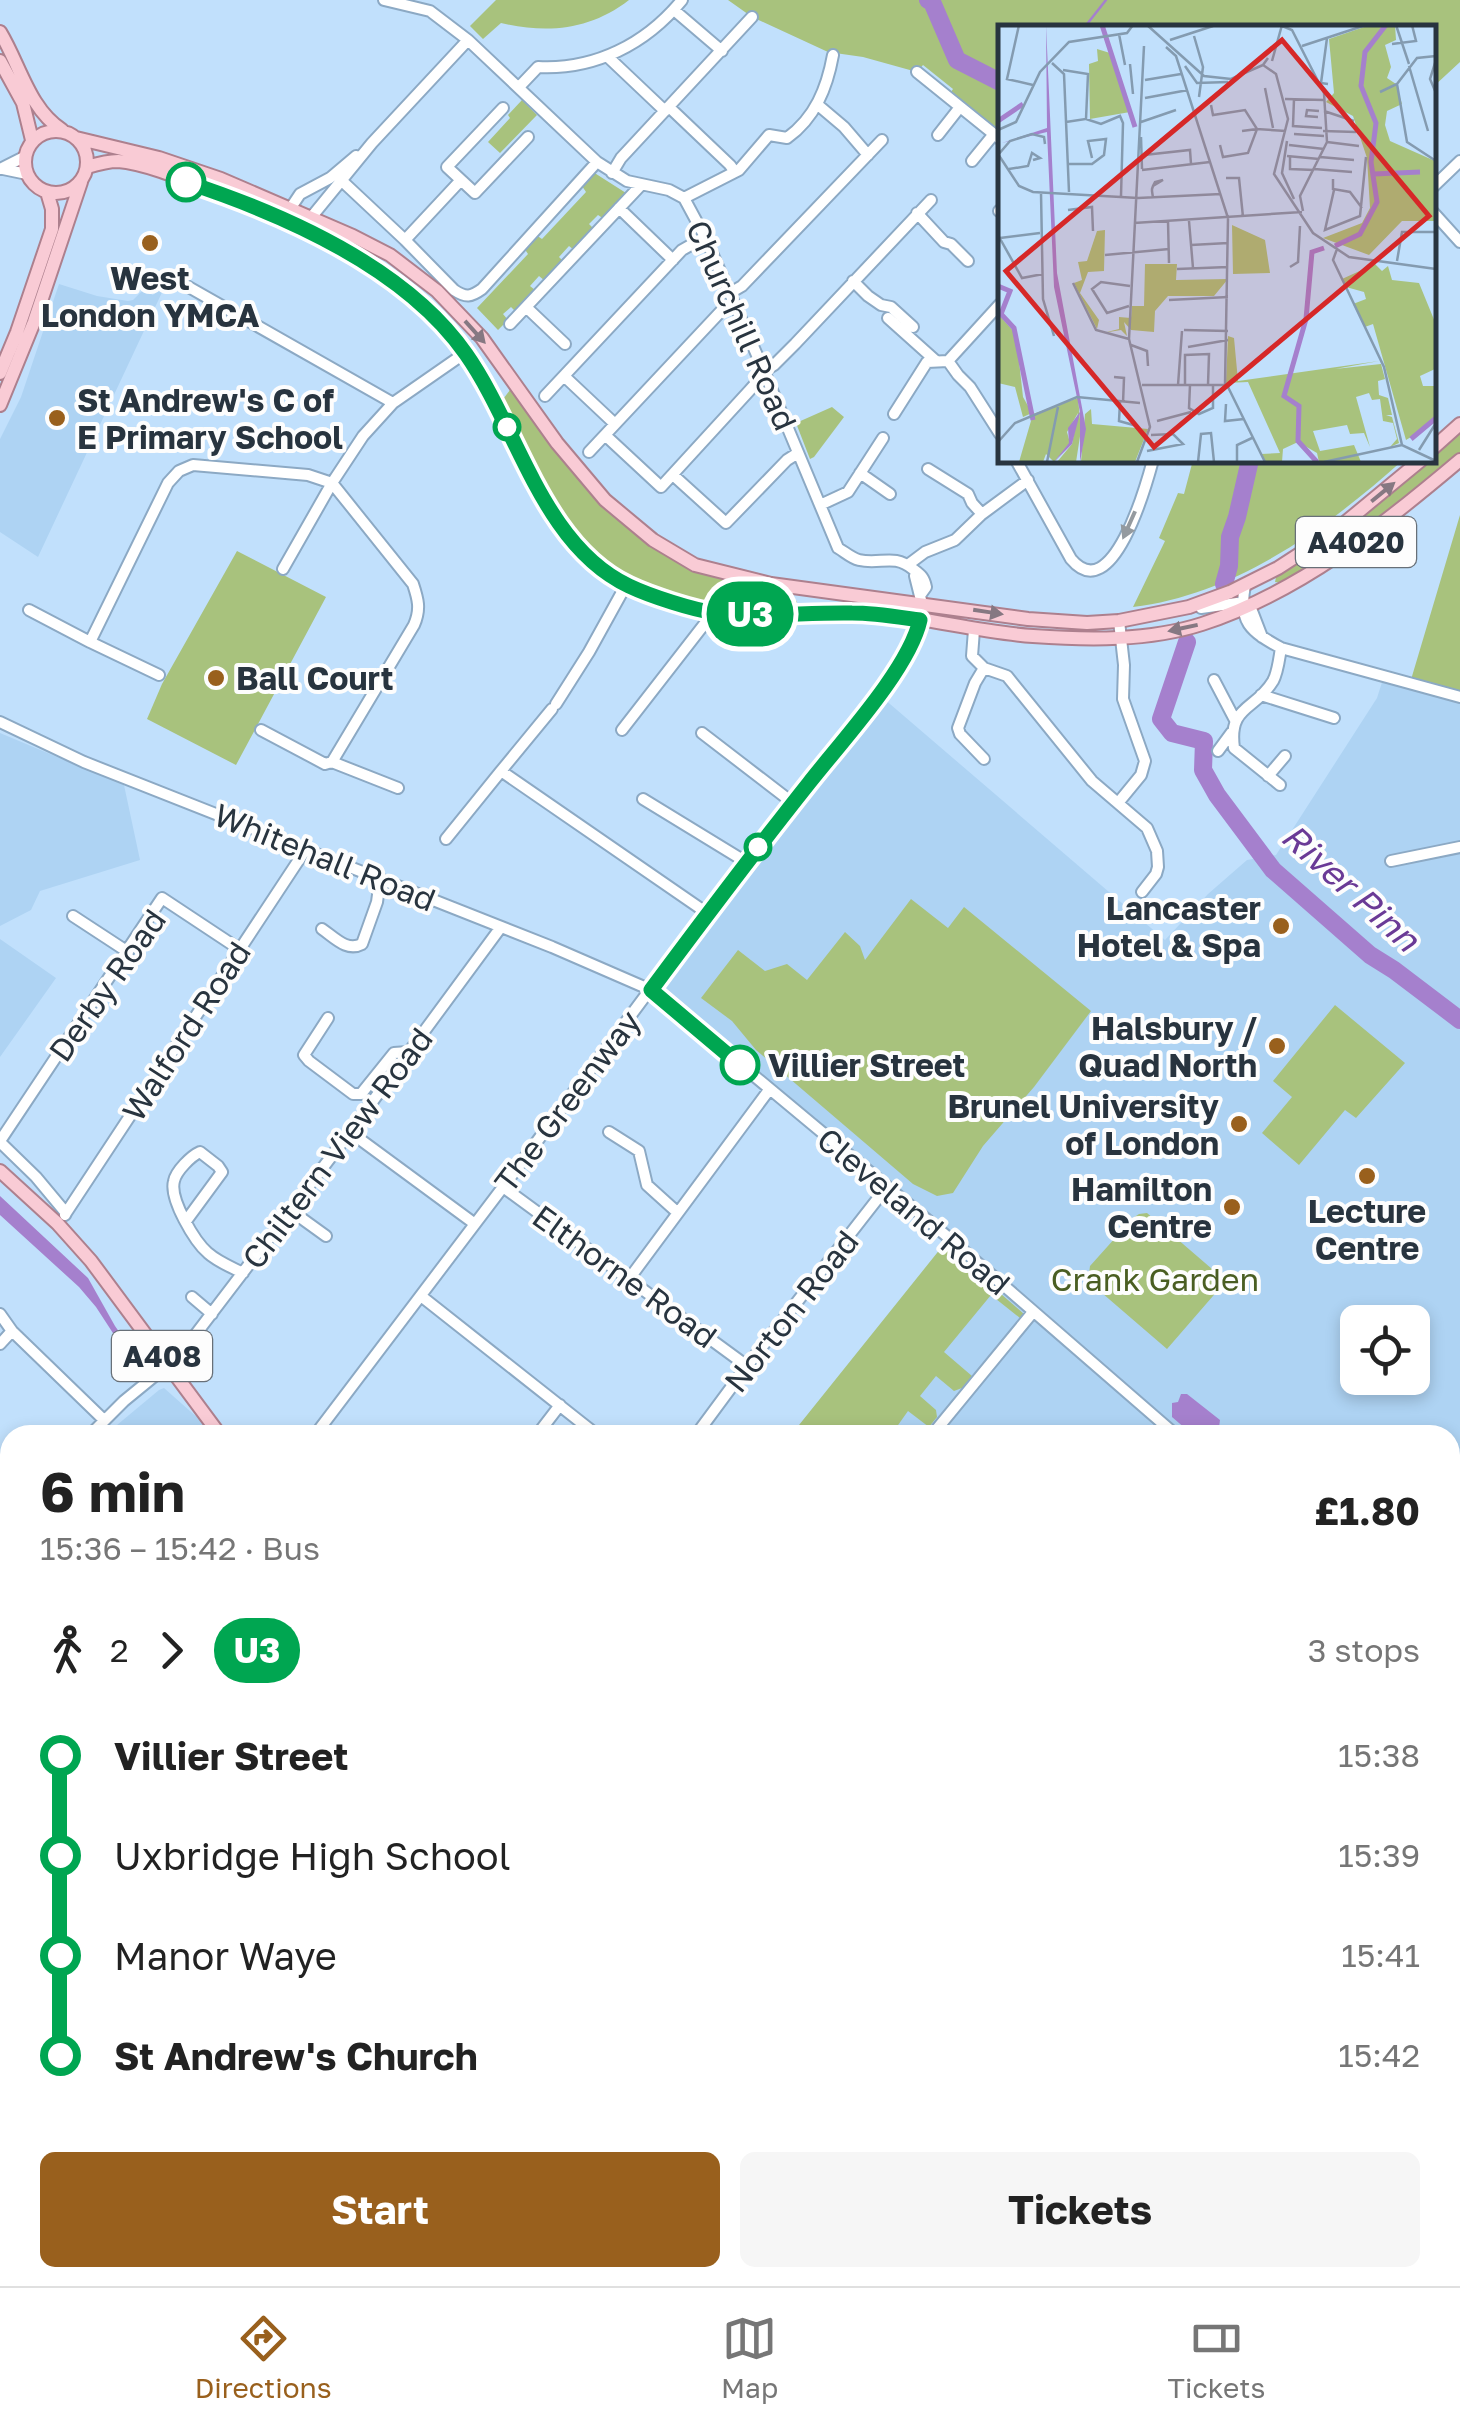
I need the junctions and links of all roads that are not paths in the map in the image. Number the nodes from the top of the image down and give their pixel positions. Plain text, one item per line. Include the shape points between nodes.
1 (384, 0) edge
2 (678, 5) edge
3 (752, 16) dead end
4 (0, 32) edge
5 (468, 40) junction
6 (722, 51) junction
7 (833, 55) dead end
8 (608, 57) junction
9 (0, 61) edge
10 (916, 72) dead end
11 (519, 87) junction
12 (818, 104) junction
13 (503, 108) dead end
14 (960, 108) junction
15 (667, 109) junction
16 (71, 135) junction
17 (938, 135) dead end
18 (528, 137) dead end
19 (997, 137) edge
20 (32, 140) junction
21 (882, 140) dead end
22 (364, 152) junction
23 (868, 154) junction
24 (24, 157) junction
25 (972, 161) dead end
26 (1460, 161) edge
27 (596, 162) junction
28 (86, 167) junction
29 (1, 168) edge
30 (612, 172) junction
31 (735, 172) junction
32 (27, 174) junction
33 (341, 180) junction
34 (461, 180) junction
35 (81, 182) junction
36 (641, 185) junction
37 (1435, 185) edge
38 (48, 192) junction
39 (684, 198) junction
40 (931, 200) dead end
41 (619, 208) junction
42 (916, 213) junction
43 (1435, 214) edge
44 (286, 215) junction
45 (307, 223) junction
46 (705, 238) junction
47 (405, 240) junction
48 (1460, 242) edge
49 (673, 260) junction
50 (968, 260) dead end
51 (170, 277) dead end
52 (853, 281) junction
53 (732, 298) junction
54 (998, 306) edge
55 (526, 307) junction
56 (888, 318) dead end
57 (510, 324) dead end
58 (912, 327) dead end
59 (565, 344) dead end
60 (465, 353) junction
61 (943, 361) junction
62 (0, 373) edge
63 (766, 374) junction
64 (564, 376) junction
65 (544, 396) dead end
66 (392, 403) junction
67 (0, 405) edge
68 (894, 414) dead end
69 (615, 424) junction
70 (1460, 424) edge
71 (998, 431) edge
72 (605, 435) junction
73 (883, 438) dead end
74 (1435, 446) edge
75 (589, 452) dead end
76 (798, 453) junction
77 (1460, 460) edge
78 (1017, 462) edge
79 (1153, 462) edge
80 (1419, 462) edge
81 (928, 469) dead end
82 (860, 473) junction
83 (672, 475) junction
84 (1028, 480) junction
85 (332, 483) junction
86 (890, 494) dead end
87 (820, 505) junction
88 (982, 514) junction
89 (912, 568) junction
90 (283, 570) dead end
91 (626, 584) junction
92 (771, 584) junction
93 (1245, 586) junction
94 (921, 599) junction
95 (1189, 607) junction
96 (1242, 608) junction
97 (29, 610) dead end
98 (713, 613) junction
99 (779, 615) junction
100 (920, 620) junction
101 (1118, 621) junction
102 (974, 630) junction
103 (1121, 638) junction
104 (90, 642) junction
105 (1281, 648) junction
106 (984, 668) junction
107 (159, 675) dead end
108 (1214, 680) dead end
109 (1261, 695) junction
110 (1460, 698) edge
111 (1334, 718) dead end
112 (0, 722) edge
113 (1233, 726) junction
114 (261, 730) dead end
115 (622, 730) dead end
116 (702, 733) dead end
117 (1218, 751) dead end
118 (1285, 756) dead end
119 (984, 759) dead end
120 (332, 762) junction
121 (501, 770) junction
122 (1268, 776) junction
123 (1280, 785) dead end
124 (398, 788) dead end
125 (643, 799) dead end
126 (793, 802) junction
127 (1118, 803) junction
128 (446, 838) dead end
129 (1460, 847) edge
130 (306, 849) junction
131 (1391, 861) dead end
132 (746, 862) junction
133 (380, 880) junction
134 (1142, 892) dead end
135 (707, 913) junction
136 (73, 916) dead end
137 (501, 927) junction
138 (322, 930) dead end
139 (239, 949) junction
140 (128, 952) junction
141 (651, 990) junction
142 (328, 1018) dead end
143 (408, 1052) junction
144 (769, 1090) junction
145 (350, 1132) junction
146 (609, 1132) dead end
147 (0, 1142) edge
148 (0, 1171) edge
149 (504, 1187) junction
150 (886, 1188) junction
151 (290, 1210) junction
152 (678, 1213) junction
153 (62, 1218) junction
154 (186, 1221) junction
155 (475, 1224) junction
156 (326, 1236) dead end
157 (243, 1273) junction
158 (629, 1279) junction
159 (420, 1296) junction
160 (192, 1298) dead end
161 (1033, 1312) junction
162 (0, 1314) edge
163 (212, 1314) junction
164 (12, 1331) junction
165 (0, 1344) edge
166 (747, 1366) junction
167 (160, 1372) junction
168 (560, 1406) junction
169 (104, 1420) junction
170 (99, 1425) edge
171 (210, 1425) edge
172 (323, 1425) edge
173 (545, 1425) edge
174 (584, 1425) edge
175 (703, 1425) edge
176 (940, 1425) edge
177 (1164, 1425) edge

1 - 5 street, Churchill Road via 430,12
2 - 6 street
2 - 8 street
3 - 6 street
4 - 16 main road via 40,112
5 - 11 street, Churchill Road
5 - 22 street
6 - 15 street
7 - 12 street
8 - 11 street via 538,67
8 - 15 street
9 - 20 main road via 23,103
10 - 14 street
11 - 27 street, Churchill Road
12 - 23 street
12 - 31 street via 790,136 770,135
13 - 34 street via 447,167
14 - 17 street
14 - 19 street
15 - 30 street
15 - 31 street
16 - 20 main road, A4020 via 52,130
16 - 28 main road via 84,146
16 - 44 main road, A4020 via 221,179
18 - 34 street via 475,193
19 - 25 street
20 - 24 main road
21 - 23 street
22 - 33 street
22 - 44 street via 300,194
23 - 53 street
24 - 29 street
24 - 32 main road
26 - 37 street
27 - 30 street, Churchill Road
27 - 47 street via 472,297 454,290
28 - 35 main road
28 - 44 main road, A4020 via 120,161
29 - 32 street
30 - 36 street, Churchill Road
31 - 39 street
32 - 38 main road
33 - 45 street
33 - 47 street
34 - 47 street
35 - 38 main road via 65,193
35 - 67 main road
36 - 39 street, Churchill Road
36 - 41 street
38 - 62 main road via 52,229
39 - 46 street, Churchill Road
40 - 42 street
41 - 49 street
41 - 55 street
42 - 50 street
42 - 52 street
43 - 48 street
44 - 45 main road, A4020
45 - 60 main road, A4020 via 412,296
45 -> 92 main road, A4020 via 390,255 437,290 482,338 605,500 653,540 695,565
46 - 49 street
46 - 53 street, Churchill Road
49 - 64 street
51 - 66 street
52 - 58 street
52 - 63 street
53 - 63 street, Churchill Road
53 - 69 street
54 - 61 street
55 - 57 street
55 - 59 street
56 - 61 street
60 - 66 street
60 - 91 main road, A4020 via 550,511 585,555
61 - 68 street via 927,362
61 - 71 street via 970,387
63 - 76 street, Churchill Road
63 - 83 street
64 - 65 street
64 - 69 street
66 - 85 street
69 - 72 street
70 - 74 main road
72 - 75 street
72 - 83 street via 661,487
73 - 82 street
76 - 83 street via 726,523
76 - 87 street, Churchill Road
77 - 96 main road, A4020 via 1332,560
78 - 84 street
79 -> 84 street via 1112,558 1098,570 1071,559
93 -> 80 main road, A4020 via 1335,531
81 - 88 street via 968,494
82 - 86 street
82 - 87 street via 848,492
84 - 88 street
85 - 90 street
85 - 104 street via 193,465 179,471
85 - 120 street via 419,600 419,613
87 - 89 street, Churchill Road via 838,548 862,560 894,559
88 - 89 street via 956,540 924,552
89 - 94 street
91 - 98 main road, A4020
91 - 121 street via 568,688
92 - 94 main road, A4020
92 - 99 main road via 790,591 796,602 792,612
93 - 95 main road, A4020
93 - 96 street
94 - 100 street, The Greenway
94 -> 101 main road, A4020 via 1028,619
95 - 96 street via 1231,602
95 - 101 main road, A4020
96 -> 103 main road, A4020 via 1200,624
96 - 105 street via 1245,620
97 - 104 street
98 - 99 main road, A4020
98 - 115 street
99 - 100 main road, A4020 via 855,612
100 - 102 main road, A4020
100 - 126 street, The Greenway via 890,678
101 - 103 street
102 - 103 main road, A4020
102 - 106 street via 972,656
103 - 127 street via 1123,699 1145,760
104 - 107 street
105 - 109 street via 1274,679
105 - 110 street
106 - 119 street via 958,728
106 - 127 street via 1007,676 1092,782
108 - 113 street
109 - 111 street
109 - 113 street
112 - 130 street, Whitehall Road
113 - 117 street
113 - 122 street via 1234,748
114 - 120 street
116 - 126 street
118 - 122 street
120 - 124 street
121 - 128 street
121 - 135 street
122 - 123 street
125 - 132 street
126 - 132 street, The Greenway
127 - 134 street via 1148,828 1158,851 1156,874
129 - 131 street
130 - 133 street, Whitehall Road
130 - 139 street, Walford Road
132 - 135 street, The Greenway
133 - 137 street, Whitehall Road
133 - 138 street via 362,944 347,946
135 - 141 street, The Greenway
136 - 140 street
137 - 141 street, Whitehall Road
137 - 143 street, Chiltern View Road
139 - 140 street, Derby Road via 162,898
139 - 153 street, Walford Road
140 - 147 street, Derby Road
141 - 144 street, Cleveland Road
141 - 149 street, The Greenway
142 - 143 street via 304,1055 353,1094 361,1094 394,1052
143 - 145 street, Chiltern View Road
144 - 150 street, Cleveland Road
144 - 152 street
145 - 151 street, Chiltern View Road
145 - 155 street
146 - 152 street via 639,1151 647,1185
147 - 153 street via 36,1177
148 - 153 main road, A408
149 - 155 street, The Greenway
149 - 158 street, Elthorne Road
150 - 161 street, Cleveland Road
150 - 166 street, Norton Road
151 - 156 street
151 - 157 street, Chiltern View Road
152 - 158 street
153 - 167 main road, A408
154 - 154 street via 174,1180 200,1152 222,1172
154 - 157 street via 206,1252
155 - 159 street, The Greenway
157 - 163 street, Chiltern View Road
158 - 166 street, Elthorne Road
159 - 168 street
159 - 172 street, The Greenway
160 - 163 street
161 - 176 street
161 - 177 street, Cleveland Road
162 - 164 street
163 - 167 street, Chiltern View Road
164 - 165 street
164 - 169 street
166 - 175 street, Norton Road
167 - 169 street, Chiltern View Road
167 - 171 main road, A408
168 - 173 street
168 - 174 street
169 - 170 street, Chiltern View Road

